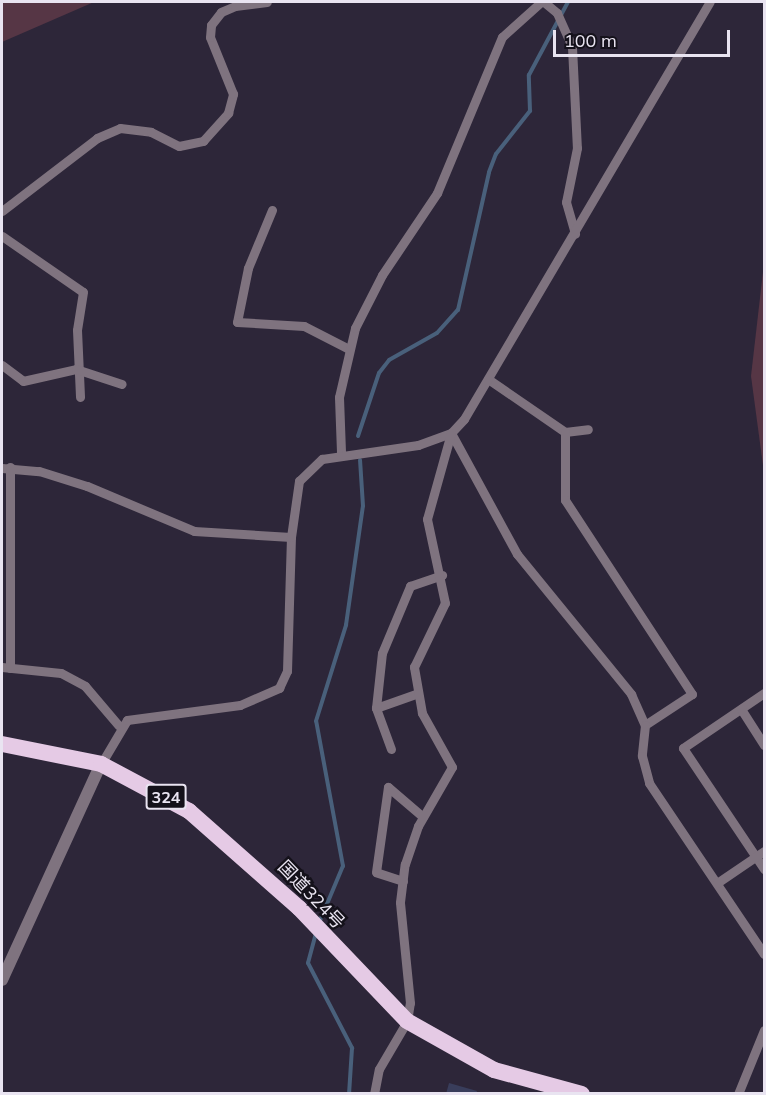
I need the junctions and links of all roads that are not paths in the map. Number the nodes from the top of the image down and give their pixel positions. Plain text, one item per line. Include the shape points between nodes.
1 (267, 2) edge
2 (543, 2) edge
3 (710, 2) edge
4 (272, 210) dead end
5 (2, 211) edge
6 (574, 234) junction
7 (2, 236) edge
8 (349, 349) junction
9 (2, 366) edge
10 (76, 369) junction
11 (488, 379) junction
12 (122, 384) dead end
13 (80, 397) dead end
14 (588, 429) dead end
15 (565, 432) junction
16 (451, 433) junction
17 (341, 452) junction
18 (6, 467) edge
19 (291, 537) junction
20 (442, 576) junction
21 (6, 667) edge
22 (765, 693) edge
23 (416, 694) junction
24 (376, 708) junction
25 (741, 709) junction
26 (645, 725) junction
27 (119, 726) junction
28 (2, 744) edge
29 (765, 745) edge
30 (391, 749) dead end
31 (101, 764) junction
32 (423, 817) junction
33 (760, 854) edge
34 (765, 869) edge
35 (403, 881) junction
36 (717, 883) junction
37 (765, 954) edge
38 (2, 980) edge
39 (408, 1021) junction
40 (765, 1030) edge
41 (374, 1094) edge
42 (582, 1094) edge
43 (738, 1094) edge

1 - 5 street via 220,12 211,25 210,37 232,94 228,114 203,141 179,146 151,132 120,128 97,138
2 - 6 street via 557,13 572,47 577,148 566,202
2 - 8 street via 502,37 437,194 382,275
3 - 6 street
4 - 8 street via 248,268 237,322 304,326
6 - 11 street
7 - 10 street via 83,292
8 - 17 street via 339,397
9 - 10 street via 23,381
10 - 12 street
10 - 13 street
11 - 15 street
11 - 16 street
14 - 15 street
15 - 26 street via 565,500 692,694
16 - 17 street via 394,449
16 - 20 street via 427,519 427,540
16 - 26 street via 517,554 631,694
17 - 19 street via 322,459 299,482
18 - 19 street via 87,486 194,531
18 - 21 street
19 - 27 street via 287,671 279,688 240,705 143,714
20 - 23 street via 444,603 414,667
20 - 24 street via 410,586 382,653
21 - 27 street via 69,677 85,686
22 - 25 street
23 - 24 street
23 - 32 street via 452,766
24 - 30 street
25 - 29 street
25 - 33 street via 683,748
26 - 36 street via 642,756 649,783
27 - 31 street
28 - 31 highway, 国道324号 / 324
31 - 38 street
31 - 39 highway, 国道324号 / 324 via 189,811 299,908
32 - 35 street
32 - 35 street via 388,787 376,872
33 - 34 street
33 - 36 street
35 - 39 street
36 - 37 street
39 - 41 street via 379,1069
39 - 42 highway, 国道324号 / 324 via 494,1070
40 - 43 street

